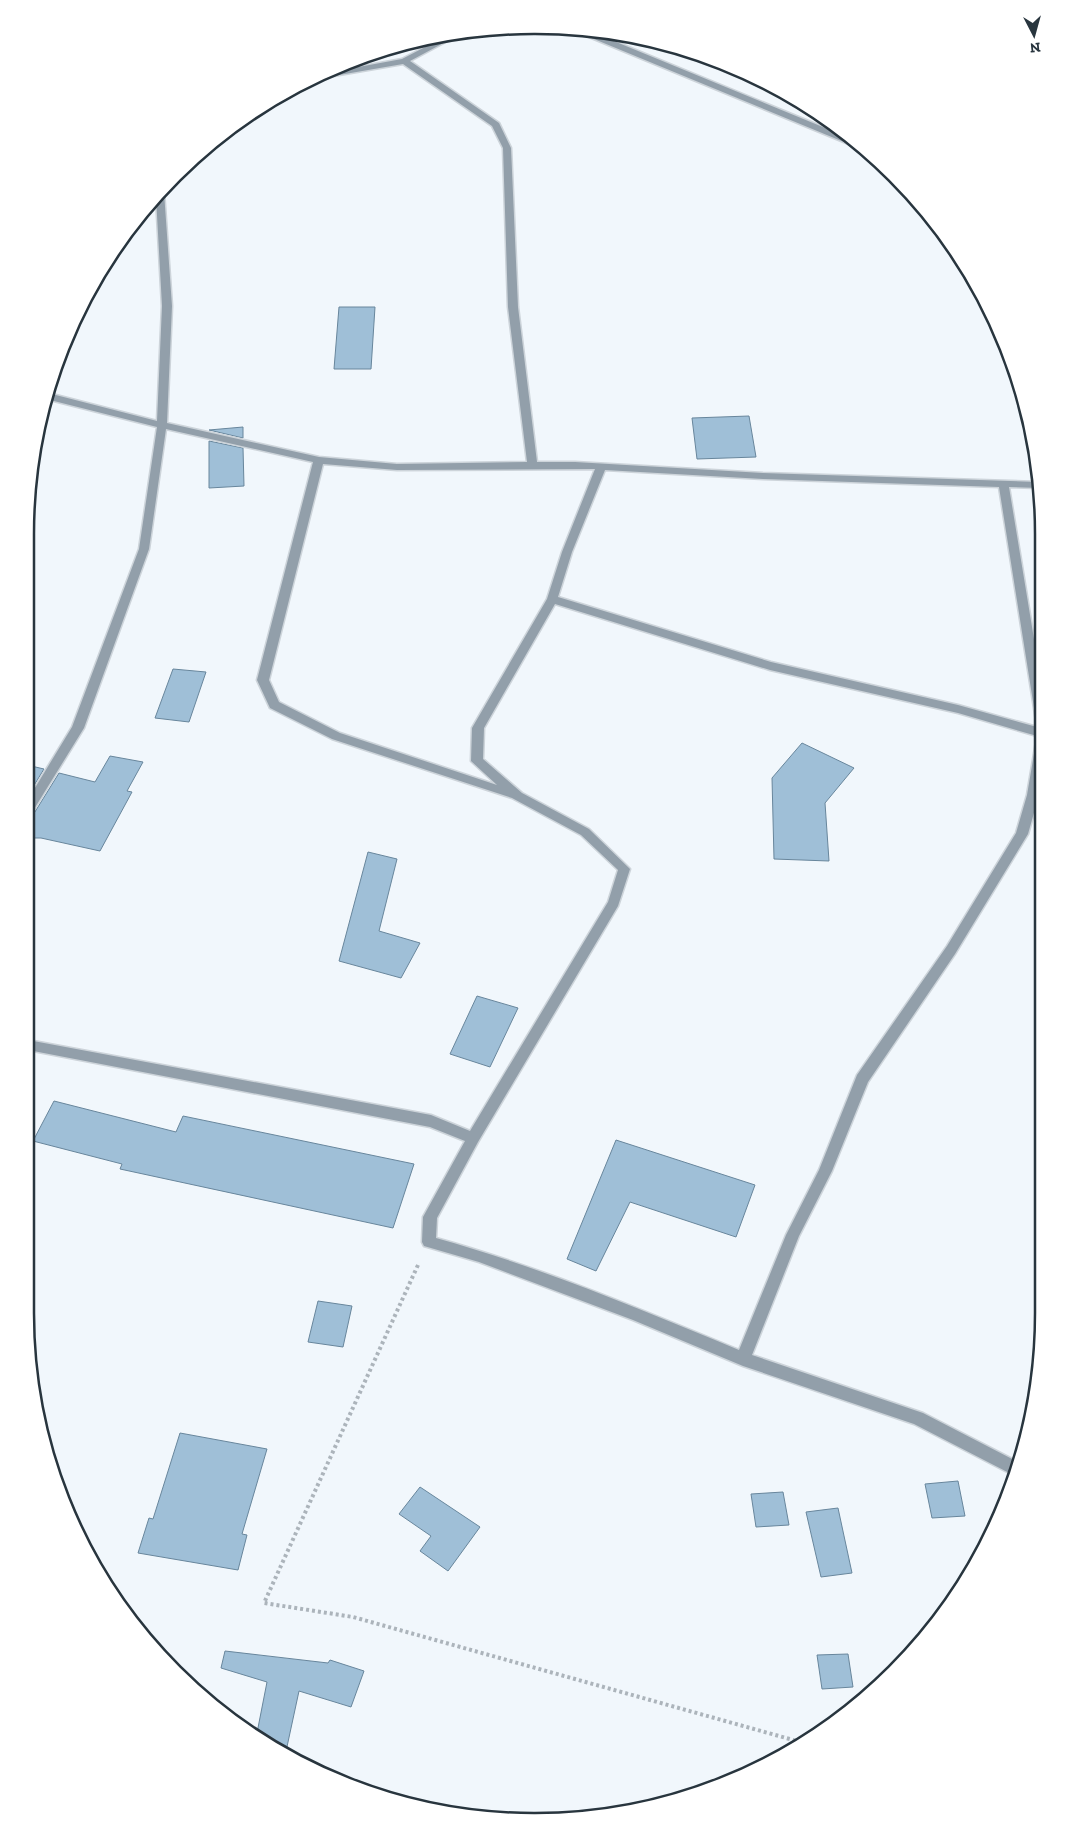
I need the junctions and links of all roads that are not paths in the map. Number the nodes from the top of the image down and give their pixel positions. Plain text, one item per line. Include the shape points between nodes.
1 (599, 38) edge
2 (440, 43) edge
3 (404, 61) junction
4 (341, 73) edge
5 (838, 136) edge
6 (161, 201) edge
7 (53, 398) edge
8 (162, 425) junction
9 (319, 460) junction
10 (532, 466) junction
11 (601, 467) junction
12 (1003, 483) junction
13 (1032, 485) edge
14 (552, 599) junction
15 (1035, 683) edge
16 (1035, 731) edge
17 (1035, 783) edge
18 (518, 796) junction
19 (34, 800) edge
20 (34, 1046) edge
21 (473, 1138) junction
22 (743, 1359) junction
23 (1011, 1466) edge

1 - 5 street
2 - 3 street
3 - 4 street
3 - 10 street via 496,125 506,148 513,308
6 - 8 street via 167,306
7 - 8 street
8 - 9 street
8 - 19 street via 144,550 78,728
9 - 10 street via 397,467
9 - 18 street via 264,680 274,705 336,736
10 - 11 street
11 - 12 street via 763,476
11 - 14 street
12 - 13 street
12 - 15 street
14 - 16 street via 770,666 958,709
14 - 18 street via 478,728 477,761
17 - 22 street via 1022,834 951,950 862,1079
18 - 21 street via 584,832 624,869 614,903
20 - 21 street via 431,1121
21 - 22 street via 430,1217 429,1242 487,1259 638,1315
22 - 23 street via 918,1418

